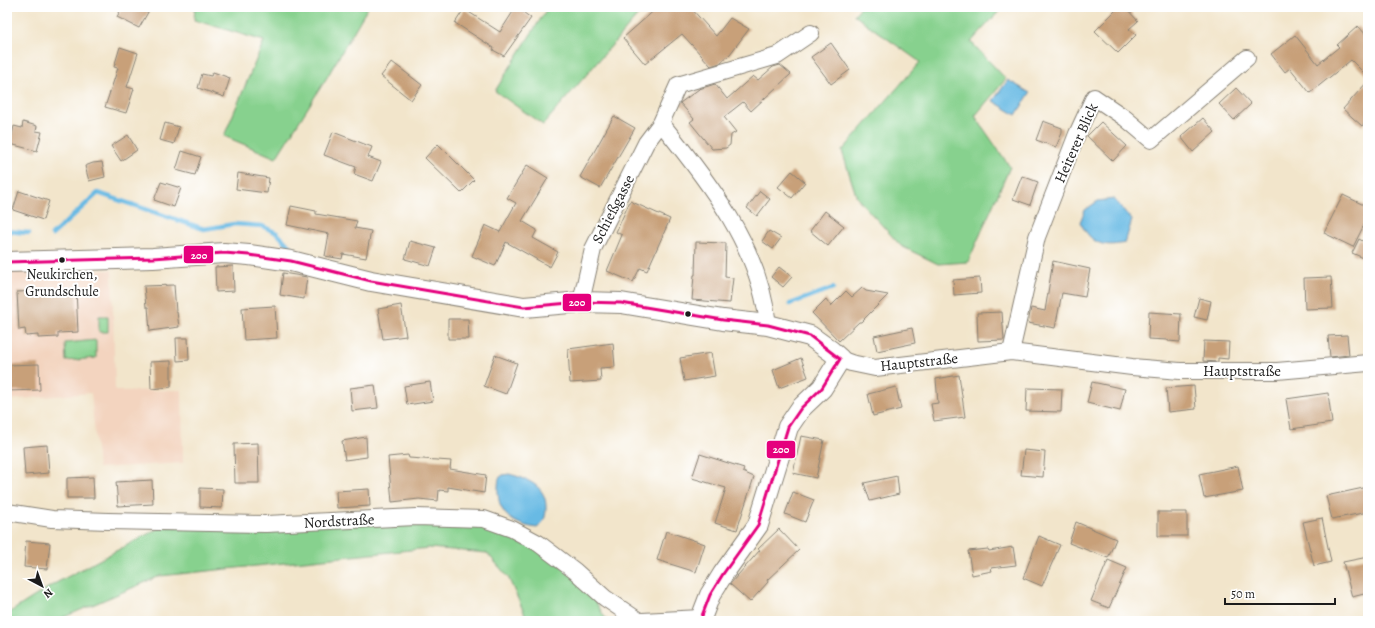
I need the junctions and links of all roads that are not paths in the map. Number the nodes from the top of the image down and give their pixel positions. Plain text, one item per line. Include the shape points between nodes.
1 (811, 33) dead end
2 (1247, 58) dead end
3 (661, 122) junction
4 (7, 262) edge
5 (581, 302) junction
6 (768, 325) junction
7 (1011, 352) junction
8 (840, 359) junction
9 (1368, 363) edge
10 (7, 512) edge
11 (700, 620) edge
12 (641, 621) edge

1 - 3 street, Schießgasse via 777,56 678,85
2 - 7 street, Heiterer Blick via 1151,140 1094,97 1037,237
3 - 5 street, Schießgasse via 646,143 593,249
3 - 6 street via 700,171 734,224 754,265 766,306
4 - 5 street, Hauptstraße via 153,258 224,253 291,261 371,281 524,307
5 - 6 street, Hauptstraße via 621,303
6 - 8 street, Hauptstraße via 810,336
7 - 8 street, Hauptstraße via 875,368
7 - 9 street, Hauptstraße via 1180,371 1277,371
8 - 11 street via 822,388 801,408 788,427 758,525 710,595
10 - 12 street, Nordstraße via 52,519 94,521 266,524 416,517 484,519 512,529 538,543 605,598
11 - 12 street, Nordstraße

